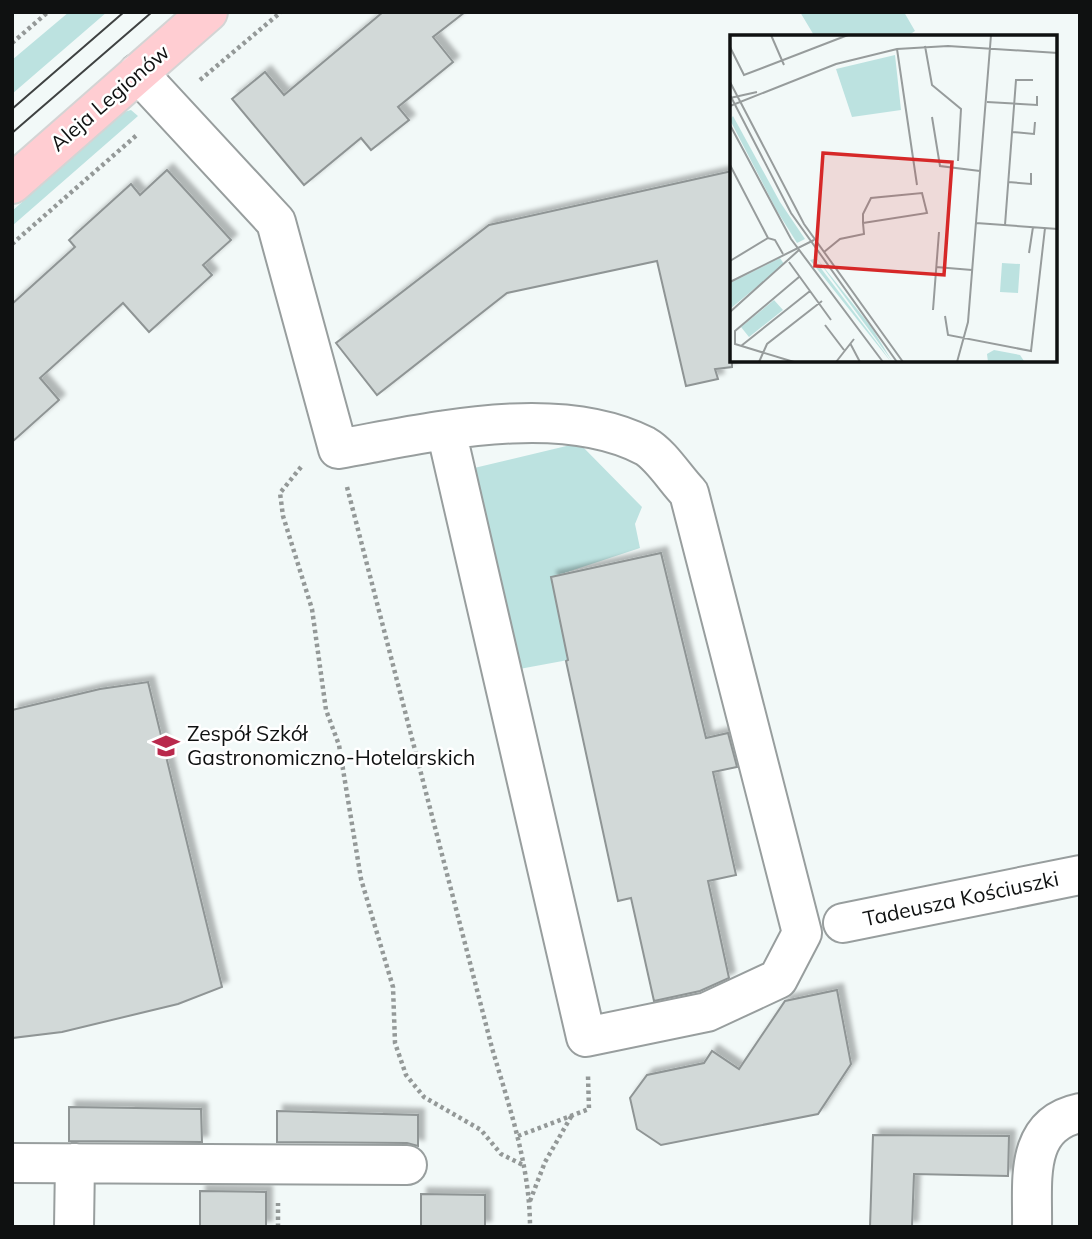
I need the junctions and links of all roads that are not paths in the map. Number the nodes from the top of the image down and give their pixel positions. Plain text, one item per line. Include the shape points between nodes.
1 (208, 12) edge
2 (138, 73) junction
3 (12, 184) edge
4 (446, 430) junction
5 (1080, 875) edge
6 (843, 923) dead end
7 (1080, 1114) edge
8 (12, 1163) edge
9 (75, 1163) junction
10 (407, 1166) dead end
11 (74, 1227) edge
12 (1032, 1227) edge

1 - 2 main road, Aleja Legionów
2 - 3 main road, Aleja Legionów
2 - 4 lane via 276,222 334,436
4 - 4 lane via 586,1037 708,1012 778,979 802,933 689,494 648,447 609,432 531,421
5 - 6 lane, Tadeusza Kościuszki
7 - 12 lane via 1059,1121 1037,1145
8 - 9 lane
9 - 10 lane
9 - 11 lane

